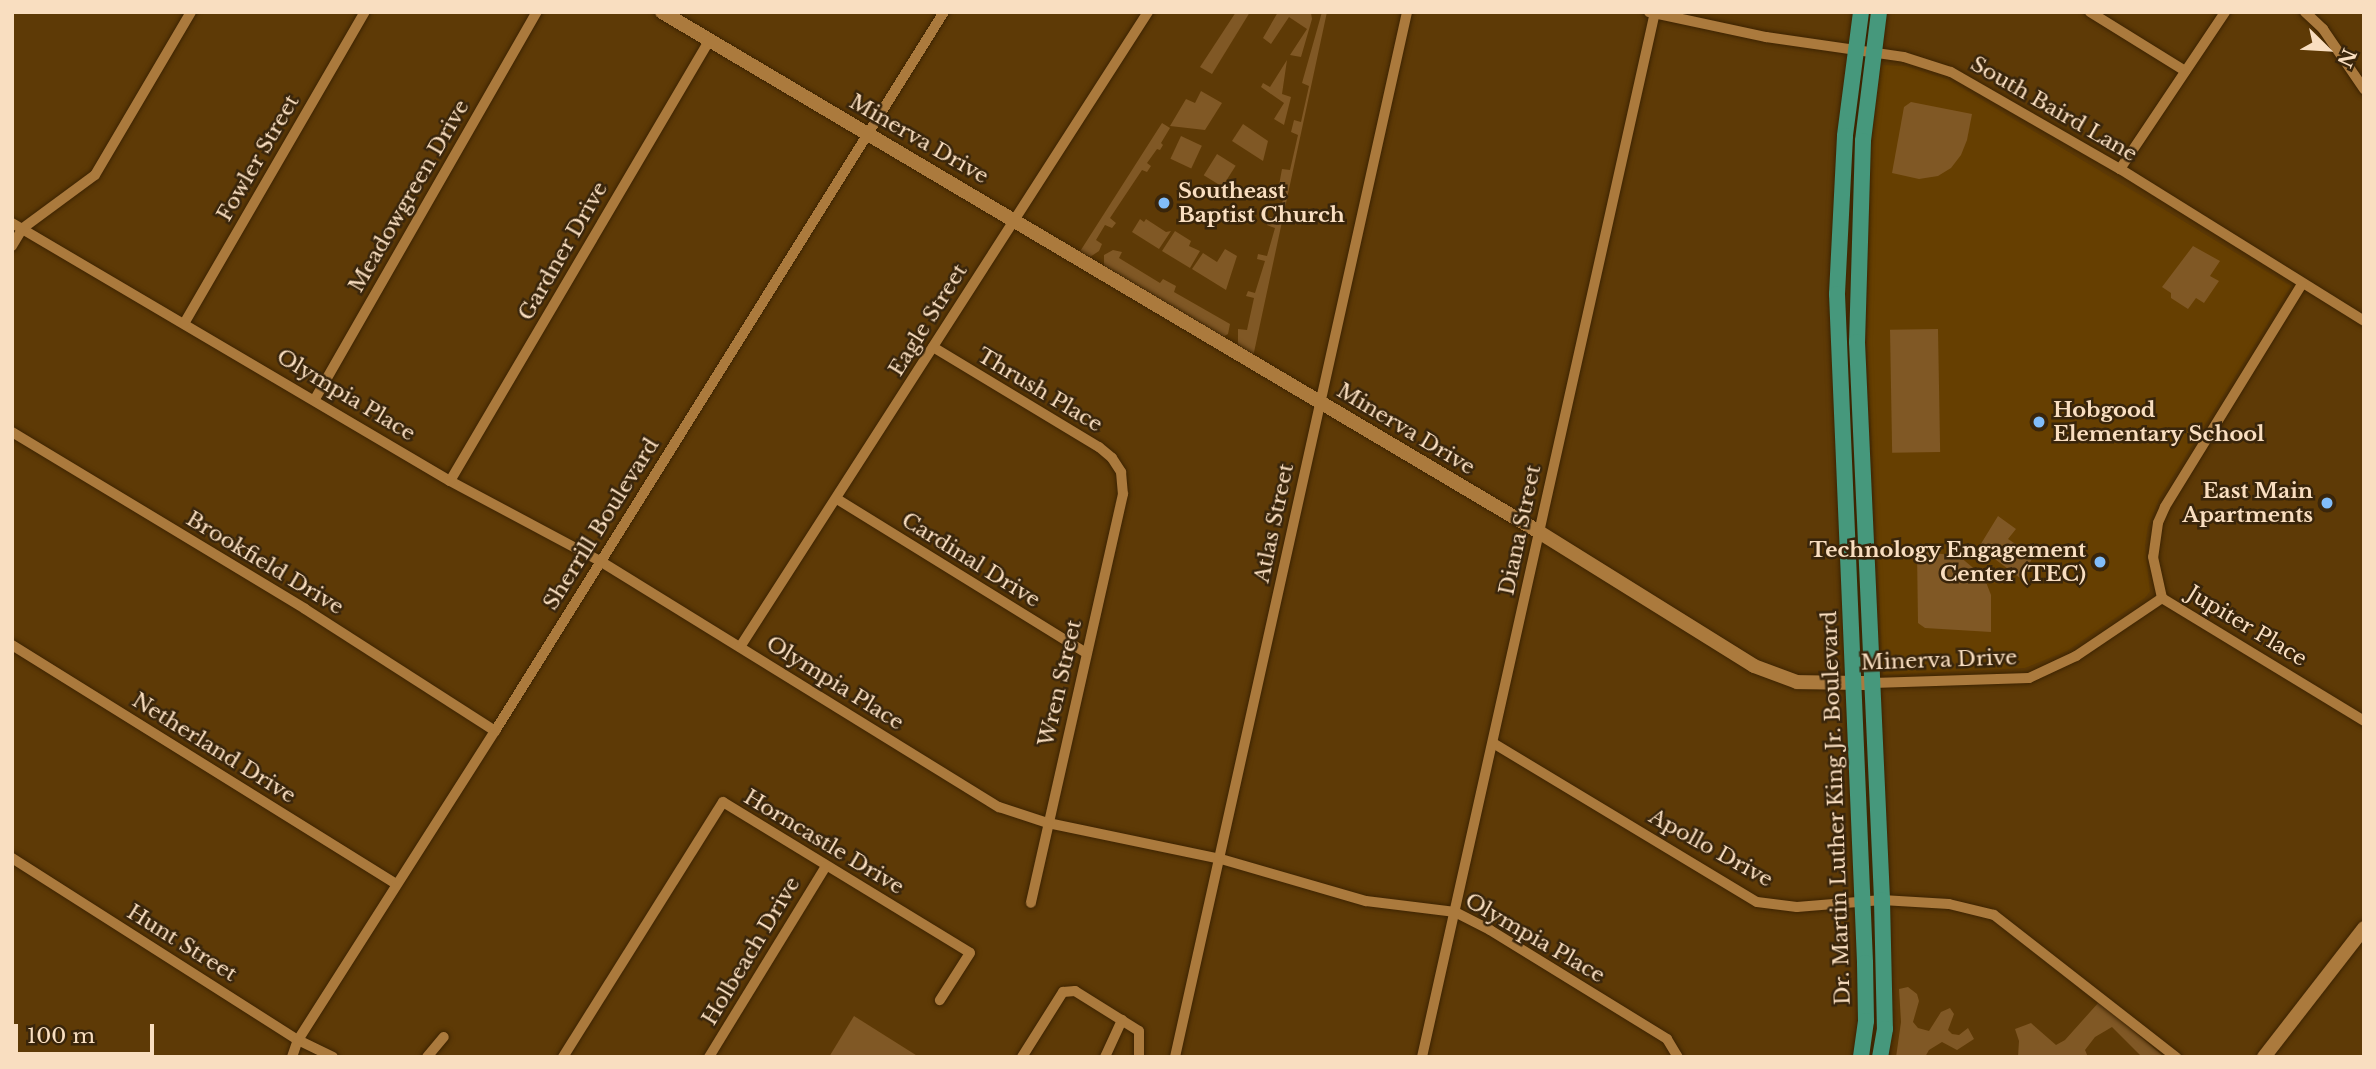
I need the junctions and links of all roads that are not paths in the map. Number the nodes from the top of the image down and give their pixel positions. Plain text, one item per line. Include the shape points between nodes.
1 (191, 12) edge
2 (365, 12) edge
3 (537, 12) edge
4 (662, 12) edge
5 (944, 12) edge
6 (1148, 12) edge
7 (1407, 12) edge
8 (1861, 12) edge
9 (1879, 12) edge
10 (2090, 12) edge
11 (2225, 12) edge
12 (2305, 12) edge
13 (1653, 13) edge
14 (709, 41) junction
15 (1855, 50) junction
16 (1873, 53) junction
17 (2185, 71) junction
18 (2364, 89) edge
19 (867, 133) junction
20 (2120, 169) junction
21 (1014, 219) junction
22 (17, 226) edge
23 (12, 246) edge
24 (2302, 284) junction
25 (2364, 320) edge
26 (185, 322) junction
27 (933, 347) junction
28 (315, 398) junction
29 (1320, 403) junction
30 (12, 432) edge
31 (1121, 472) joint
32 (450, 481) junction
33 (836, 499) junction
34 (1539, 532) junction
35 (600, 561) junction
36 (2162, 598) junction
37 (12, 645) edge
38 (740, 648) junction
39 (1086, 653) junction
40 (1873, 683) junction
41 (1852, 684) junction
42 (2364, 720) edge
43 (495, 731) junction
44 (1493, 743) junction
45 (1048, 823) junction
46 (12, 858) edge
47 (1221, 859) junction
48 (826, 866) junction
49 (396, 884) junction
50 (1882, 900) junction
51 (1862, 902) junction
52 (1031, 903) dead end
53 (1455, 912) junction
54 (2364, 928) edge
55 (940, 1000) dead end
56 (1122, 1020) junction
57 (444, 1037) dead end
58 (298, 1040) junction
59 (292, 1057) edge
60 (333, 1057) edge
61 (427, 1057) edge
62 (563, 1057) edge
63 (709, 1057) edge
64 (1022, 1057) edge
65 (1105, 1057) edge
66 (1139, 1057) edge
67 (1175, 1057) edge
68 (1422, 1057) edge
69 (1678, 1057) edge
70 (1861, 1057) edge
71 (1880, 1057) edge
72 (2176, 1057) edge
73 (2264, 1057) edge

1 - 22 street via 95,175
2 - 26 street, Fowler Street
3 - 28 street, Meadowgreen Drive
4 - 14 street, Minerva Drive
5 - 19 street, Sherrill Boulevard
6 - 21 street, Eagle Street
7 - 29 street, Atlas Street
8 - 15 main road, Dr. Martin Luther King Jr. Boulevard
9 - 16 main road, Dr. Martin Luther King Jr. Boulevard
10 - 17 street
11 - 17 street
12 - 18 street via 2323,29
13 - 15 street, South Baird Lane
13 - 34 street, Diana Street
14 - 19 street, Minerva Drive
14 - 32 street, Gardner Drive
15 - 16 street, South Baird Lane
15 - 41 main road, Dr. Martin Luther King Jr. Boulevard via 1839,206 1837,294
16 - 20 street, South Baird Lane via 1951,72
16 - 40 main road, Dr. Martin Luther King Jr. Boulevard via 1863,141 1857,342
17 - 20 street
19 - 21 street, Minerva Drive
19 - 35 street, Sherrill Boulevard
20 - 24 street, South Baird Lane
21 - 27 street, Eagle Street
21 - 29 street, Minerva Drive
22 - 23 street
22 - 26 street, Olympia Place
24 - 25 street, South Baird Lane
24 - 36 street, Jupiter Place via 2165,507 2153,557
26 - 28 street, Olympia Place
27 - 31 street, Thrush Place via 1099,447
27 - 33 street, Eagle Street
28 - 32 street, Olympia Place
29 - 34 street, Minerva Drive
29 - 47 street, Atlas Street
30 - 43 street, Brookfield Drive via 305,609
31 - 39 street, Wren Street via 1123,494
32 - 35 street, Olympia Place
33 - 38 street, Eagle Street
33 - 39 street, Cardinal Drive
34 - 41 street, Minerva Drive via 1754,666 1797,682
34 - 44 street, Diana Street
35 - 38 street, Olympia Place
35 - 43 street, Sherrill Boulevard
36 - 40 street, Minerva Drive via 2076,656 2029,678
36 - 42 street, Jupiter Place
37 - 49 street, Netherland Drive
38 - 45 street, Olympia Place via 999,807
39 - 45 street, Wren Street
40 - 41 street, Minerva Drive
40 - 50 main road, Dr. Martin Luther King Jr. Boulevard
41 - 51 main road, Dr. Martin Luther King Jr. Boulevard
43 - 49 street, Sherrill Boulevard
44 - 51 street, Apollo Drive via 1758,902 1797,907
44 - 53 street, Diana Street
45 - 47 street, Olympia Place
45 - 52 street, Wren Street
46 - 58 street, Hunt Street
47 - 53 street, Olympia Place via 1366,901
47 - 67 street, Atlas Street
48 - 55 street, Horncastle Drive via 970,953
48 - 62 street, Horncastle Drive via 723,803
48 - 63 street, Holbeach Drive
49 - 58 street, Sherrill Boulevard
50 - 51 street, Apollo Drive
50 - 71 main road, Dr. Martin Luther King Jr. Boulevard via 1885,1029
50 - 72 street, Apollo Drive via 1949,904 1994,915
51 - 70 main road, Dr. Martin Luther King Jr. Boulevard via 1866,1021
53 - 68 street, Diana Street
53 - 69 street, Olympia Place via 1667,1039
54 - 73 street
56 - 64 street via 1075,991 1063,992
56 - 65 street
56 - 66 street via 1139,1031
57 - 61 street
58 - 59 street, Sherrill Boulevard
58 - 60 street, Hunt Street

